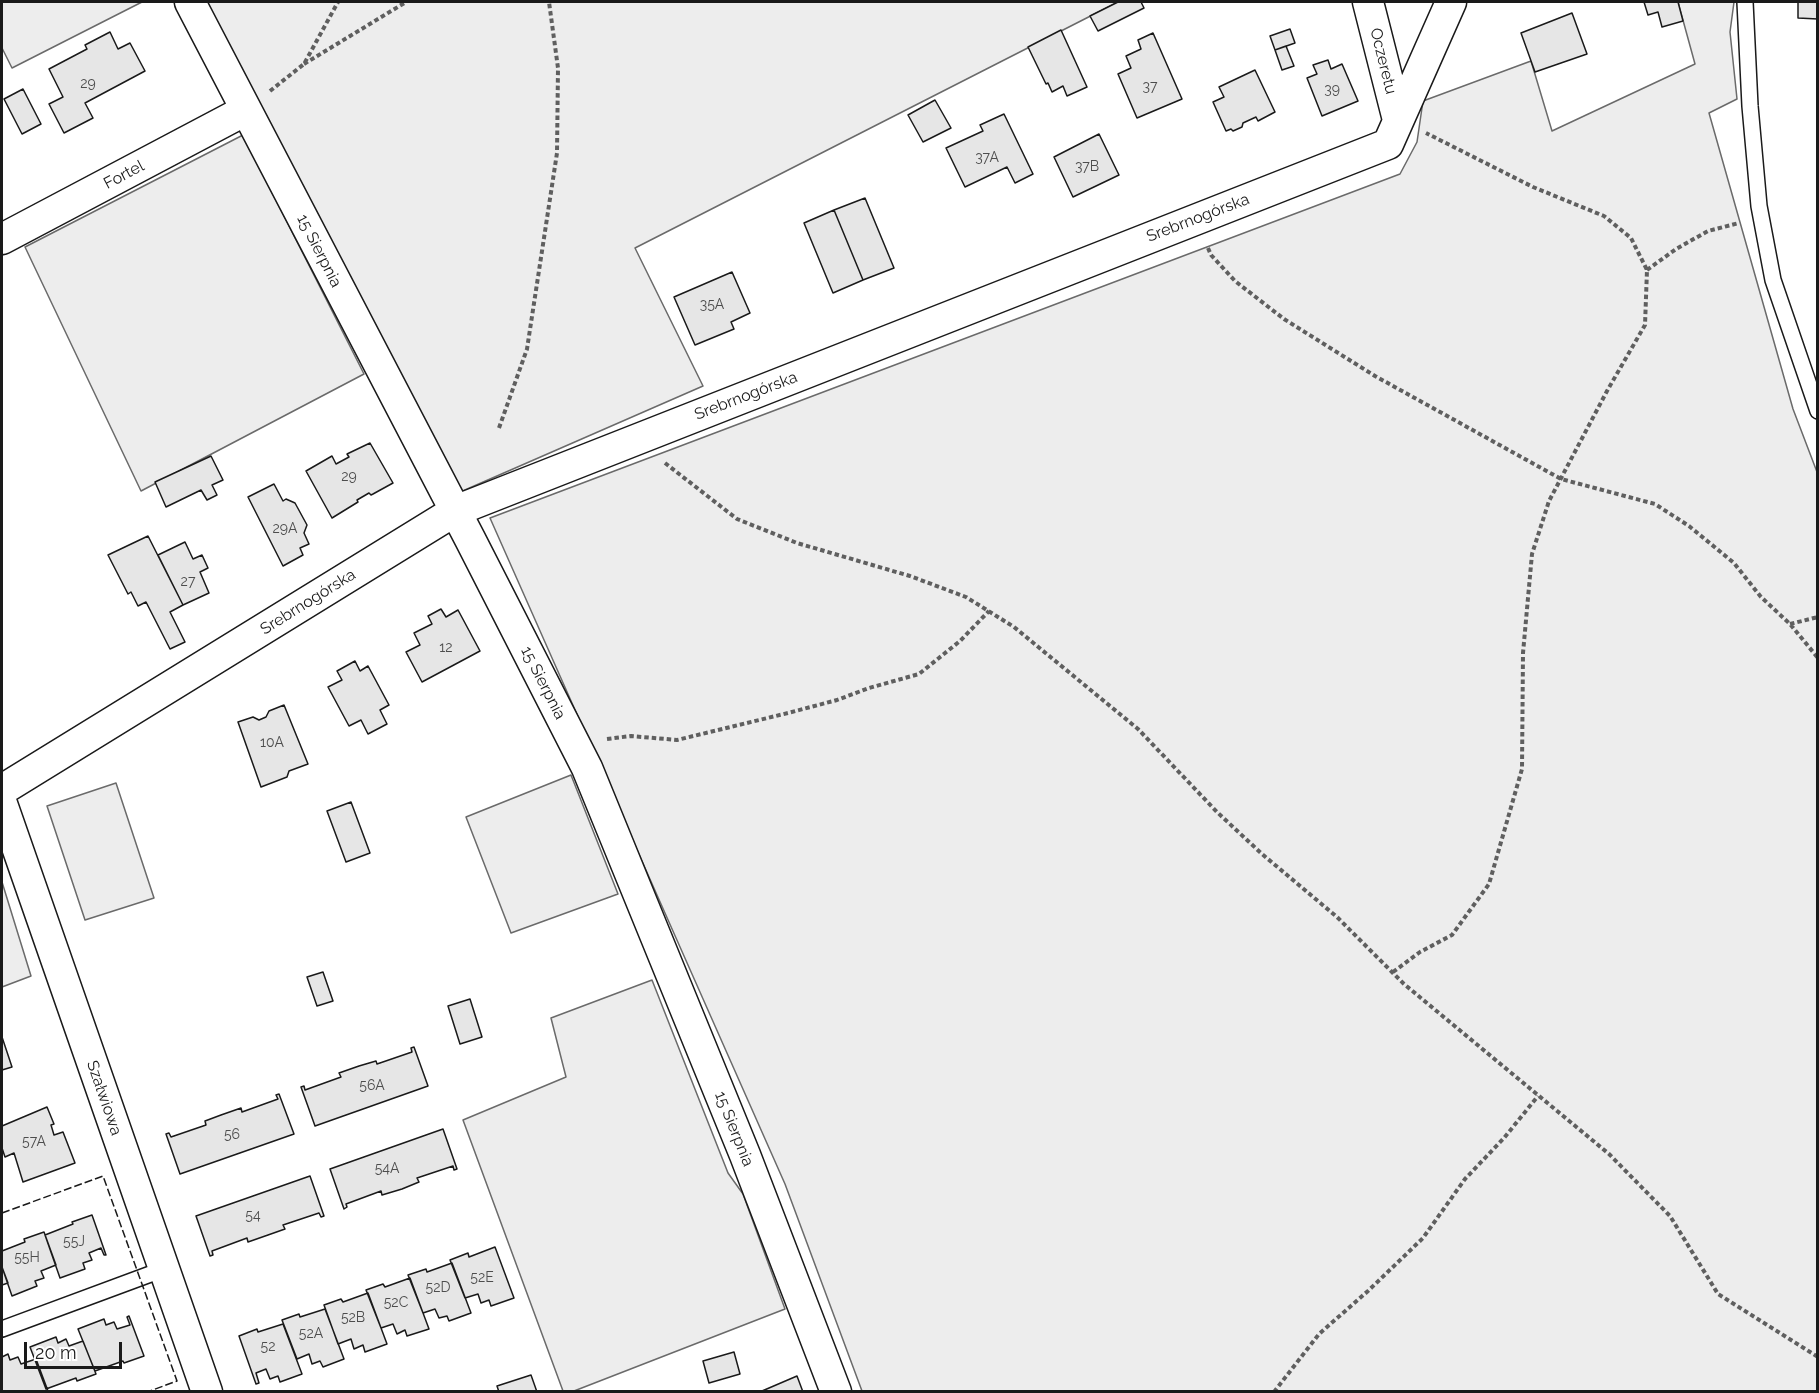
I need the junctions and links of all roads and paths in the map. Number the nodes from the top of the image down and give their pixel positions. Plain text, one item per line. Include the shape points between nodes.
1 (190, 2) edge
2 (338, 2) edge
3 (406, 2) edge
4 (549, 2) edge
5 (1368, 2) edge
6 (1451, 2) edge
7 (1745, 2) edge
8 (304, 64) junction
9 (246, 110) junction
10 (1398, 120) junction
11 (1762, 218) junction
12 (1197, 219) junction
13 (2, 240) edge
14 (1647, 270) junction
15 (1818, 411) edge
16 (500, 428) dead end
17 (637, 439) junction
18 (1561, 479) junction
19 (455, 511) junction
20 (989, 611) junction
21 (1818, 617) edge
22 (1790, 624) junction
23 (1818, 658) edge
24 (576, 747) junction
25 (2, 790) edge
26 (2, 804) edge
27 (1393, 972) junction
28 (1538, 1096) junction
29 (164, 1269) junction
30 (2, 1329) edge
31 (1818, 1357) edge
32 (207, 1392) edge
33 (836, 1392) edge
34 (1274, 1392) edge

1 - 9 street, 15 Sierpnia
2 - 8 path
3 - 8 path
4 - 16 path via 558,68 557,153 526,349
5 - 10 street, Oczeretu
6 - 10 street, Srebrnogórska
7 - 11 lane via 1750,106
8 - 9 path
9 - 13 street, Fortel
9 - 19 street, 15 Sierpnia
10 - 12 street, Srebrnogórska via 1388,144
10 - 14 path via 1533,187 1604,216 1631,238
11 - 14 path via 1708,231
11 - 15 lane via 1773,280
12 - 17 street, Srebrnogórska
12 - 18 path via 1211,255 1235,281 1284,319 1376,376
14 - 18 path via 1645,325
17 - 19 street, Srebrnogórska
17 - 20 path via 737,519 797,543 910,576 966,597
18 - 22 path via 1655,504 1734,563 1761,597
18 - 27 path via 1532,554 1523,653 1522,769 1489,884 1452,935
19 - 24 street, 15 Sierpnia
19 - 25 street, Srebrnogórska
20 - 24 path via 919,675 677,740 631,736 588,741
20 - 27 path via 1138,729 1217,812 1337,917
21 - 22 path
22 - 23 path
24 - 33 street, 15 Sierpnia via 745,1155
26 - 29 street, Szałwiowa
27 - 28 path
28 - 31 path via 1610,1154 1670,1216 1718,1294
28 - 34 path via 1465,1179 1423,1238 1319,1334
29 - 30 lane
29 - 32 street, Szałwiowa

